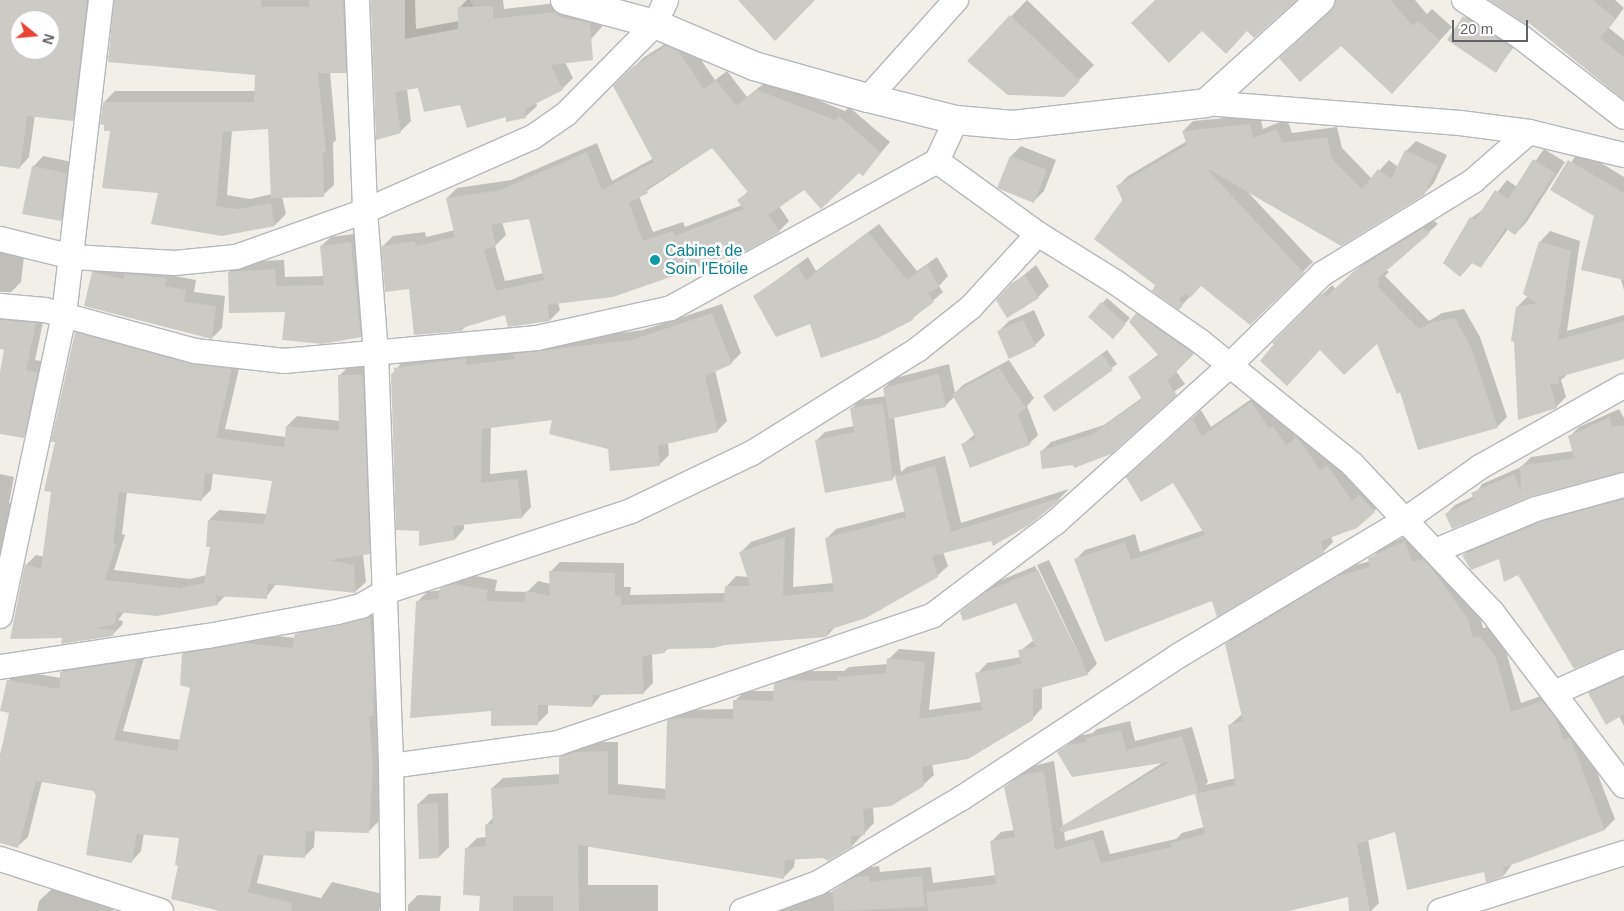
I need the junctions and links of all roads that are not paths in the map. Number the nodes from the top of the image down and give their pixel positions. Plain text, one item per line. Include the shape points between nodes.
1 (101, 0) edge
2 (356, 0) edge
3 (565, 0) edge
4 (956, 0) edge
5 (1320, 0) edge
6 (1464, 0) edge
7 (661, 12) edge
8 (868, 98) junction
9 (1206, 104) junction
10 (1624, 117) edge
11 (956, 120) junction
12 (1529, 132) junction
13 (1624, 155) edge
14 (937, 161) junction
15 (365, 210) junction
16 (1038, 234) junction
17 (0, 239) edge
18 (72, 257) junction
19 (0, 306) edge
20 (64, 315) junction
21 (376, 353) junction
22 (1229, 366) junction
23 (1624, 386) edge
24 (1624, 486) edge
25 (1405, 520) junction
26 (1435, 551) junction
27 (385, 592) junction
28 (0, 616) edge
29 (1624, 662) edge
30 (0, 666) edge
31 (1554, 693) junction
32 (391, 766) junction
33 (1624, 786) edge
34 (1624, 853) edge
35 (0, 859) edge
36 (161, 911) edge
37 (393, 911) edge
38 (742, 911) edge
39 (1440, 911) edge

1 - 18 street
2 - 15 street
3 - 7 street
4 - 8 street
5 - 9 street
6 - 10 street via 1522,37
7 - 8 street via 754,66
7 - 15 street via 566,114 533,136
8 - 11 street
9 - 11 street via 1014,124
9 - 12 street via 1460,123
11 - 14 street
12 - 13 street
12 - 22 street via 1473,181 1322,274
14 - 16 street
14 - 21 street via 671,308 537,338
15 - 18 street via 236,256 175,263
15 - 21 street
16 - 22 street via 1115,282 1201,342
16 - 27 street via 971,307 917,350 752,453 632,511
17 - 18 street
18 - 20 street
19 - 20 street
20 - 21 street via 195,351 284,361
20 - 28 street
21 - 27 street
22 - 25 street via 1352,464
22 - 32 street via 1056,522 925,619 558,743
23 - 25 street via 1480,467
24 - 26 street via 1536,509
25 - 26 street
25 - 38 street via 1178,656 945,808 818,883
26 - 31 street via 1492,612
27 - 30 street via 361,606 336,612 198,638
27 - 32 street
29 - 31 street
31 - 33 street
32 - 37 street
34 - 39 street
35 - 36 street

